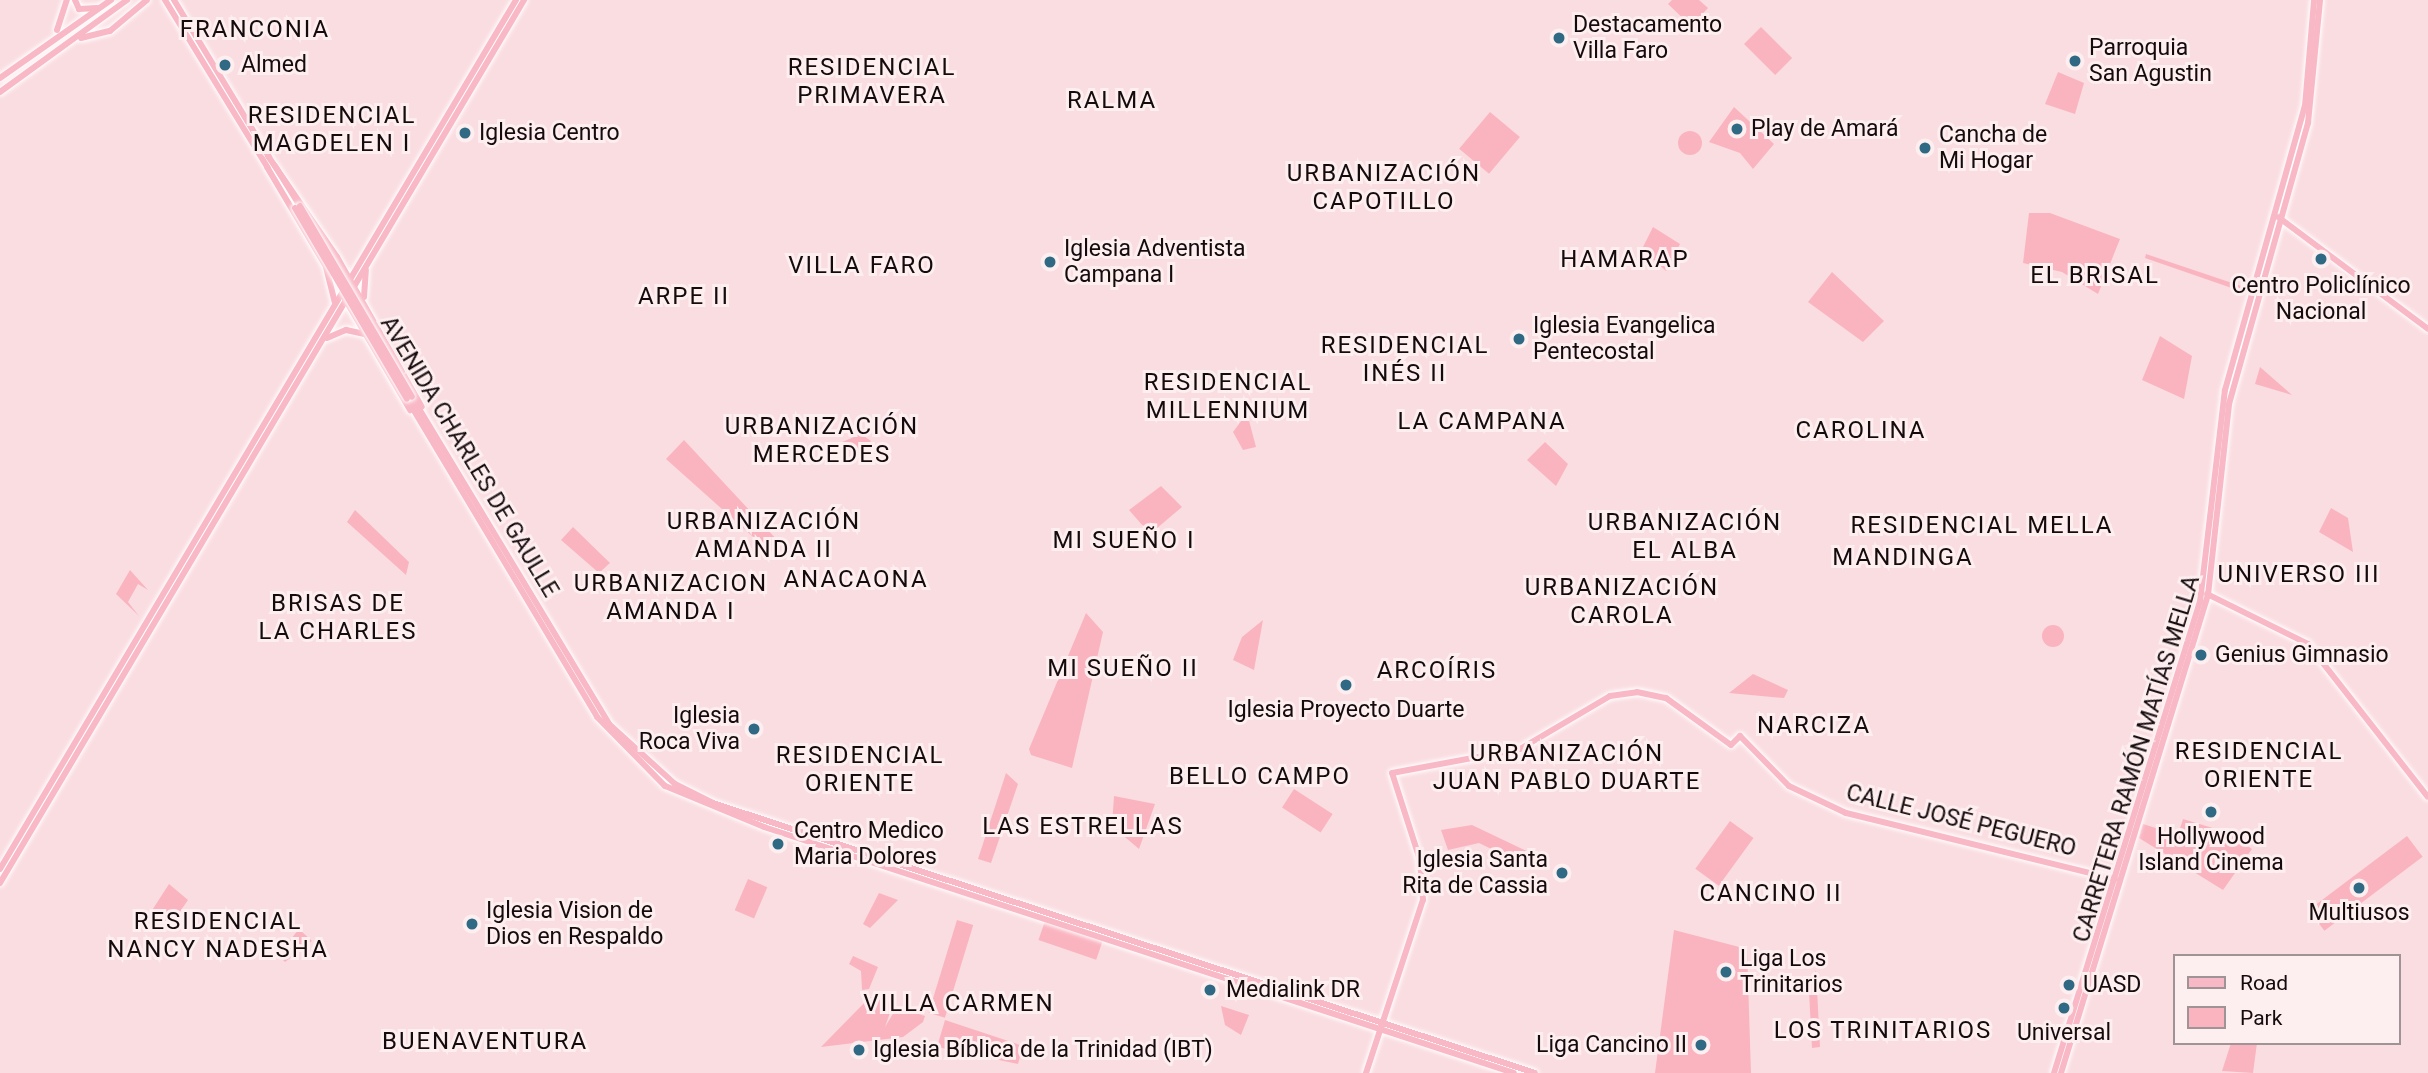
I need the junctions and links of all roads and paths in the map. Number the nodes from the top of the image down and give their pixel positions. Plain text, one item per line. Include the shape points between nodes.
1 (67, 0) edge
2 (75, 0) edge
3 (127, 0) edge
4 (147, 0) edge
5 (165, 0) edge
6 (174, 0) edge
7 (516, 0) edge
8 (524, 0) edge
9 (2314, 0) edge
10 (2320, 0) edge
11 (108, 2) edge
12 (54, 35) junction
13 (76, 39) junction
14 (0, 78) edge
15 (0, 92) edge
16 (268, 156) junction
17 (267, 167) junction
18 (298, 207) junction
19 (2277, 217) junction
20 (337, 257) junction
21 (367, 258) junction
22 (326, 267) junction
23 (352, 282) junction
24 (344, 297) junction
25 (373, 318) junction
26 (329, 319) junction
27 (2428, 329) edge
28 (365, 334) junction
29 (323, 342) junction
30 (429, 432) junction
31 (2205, 594) junction
32 (2428, 797) edge
33 (0, 869) edge
34 (2115, 879) junction
35 (0, 883) edge
36 (1382, 1026) junction
37 (1366, 1073) edge
38 (1514, 1073) edge
39 (1535, 1073) edge
40 (2054, 1073) edge
41 (2061, 1073) edge

1 - 12 main road via 64,21
2 - 11 main road via 83,10
3 - 13 main road
4 - 13 main road via 110,31
5 - 17 main road, AVENIDA CHARLES DE GAULLE
6 - 16 main road, AVENIDA CHARLES DE GAULLE
7 - 21 main road
8 - 21 main road
9 - 19 main road, CARRETERA RAMÓN MATÍAS MELLA via 2306,97
10 - 19 main road, CARRETERA RAMÓN MATÍAS MELLA via 2308,123
11 - 12 main road
12 - 14 main road
13 - 15 main road
16 - 18 main road, AVENIDA CHARLES DE GAULLE
16 - 20 main road
17 - 18 main road, AVENIDA CHARLES DE GAULLE
17 - 22 main road
18 - 30 main road, AVENIDA CHARLES DE GAULLE, bridge
19 - 27 main road
19 - 31 main road, CARRETERA RAMÓN MATÍAS MELLA via 2225,390
20 - 21 main road via 351,266
20 - 23 main road
21 - 23 main road
21 - 25 main road via 362,293
22 - 24 main road
22 - 26 main road via 336,295
23 - 24 main road
23 - 25 main road
24 - 26 main road
24 - 28 main road
24 - 29 main road
25 - 30 main road
26 - 33 main road
28 - 29 main road via 337,331
28 - 30 main road
29 - 35 main road
30 - 36 main road, AVENIDA CHARLES DE GAULLE via 618,744 665,786 708,808
31 - 32 main road via 2308,644
31 - 34 main road, CARRETERA RAMÓN MATÍAS MELLA
31 - 41 main road, CARRETERA RAMÓN MATÍAS MELLA
34 - 36 main road, CALLE JOSÉ PEGUERO via 1846,813 1789,786 1740,736 1731,745 1676,703 1637,692 1592,702 1520,749 1392,774 1424,886
34 - 40 main road, CARRETERA RAMÓN MATÍAS MELLA
36 - 37 main road
36 - 38 main road, AVENIDA CHARLES DE GAULLE
36 - 39 main road, AVENIDA CHARLES DE GAULLE

